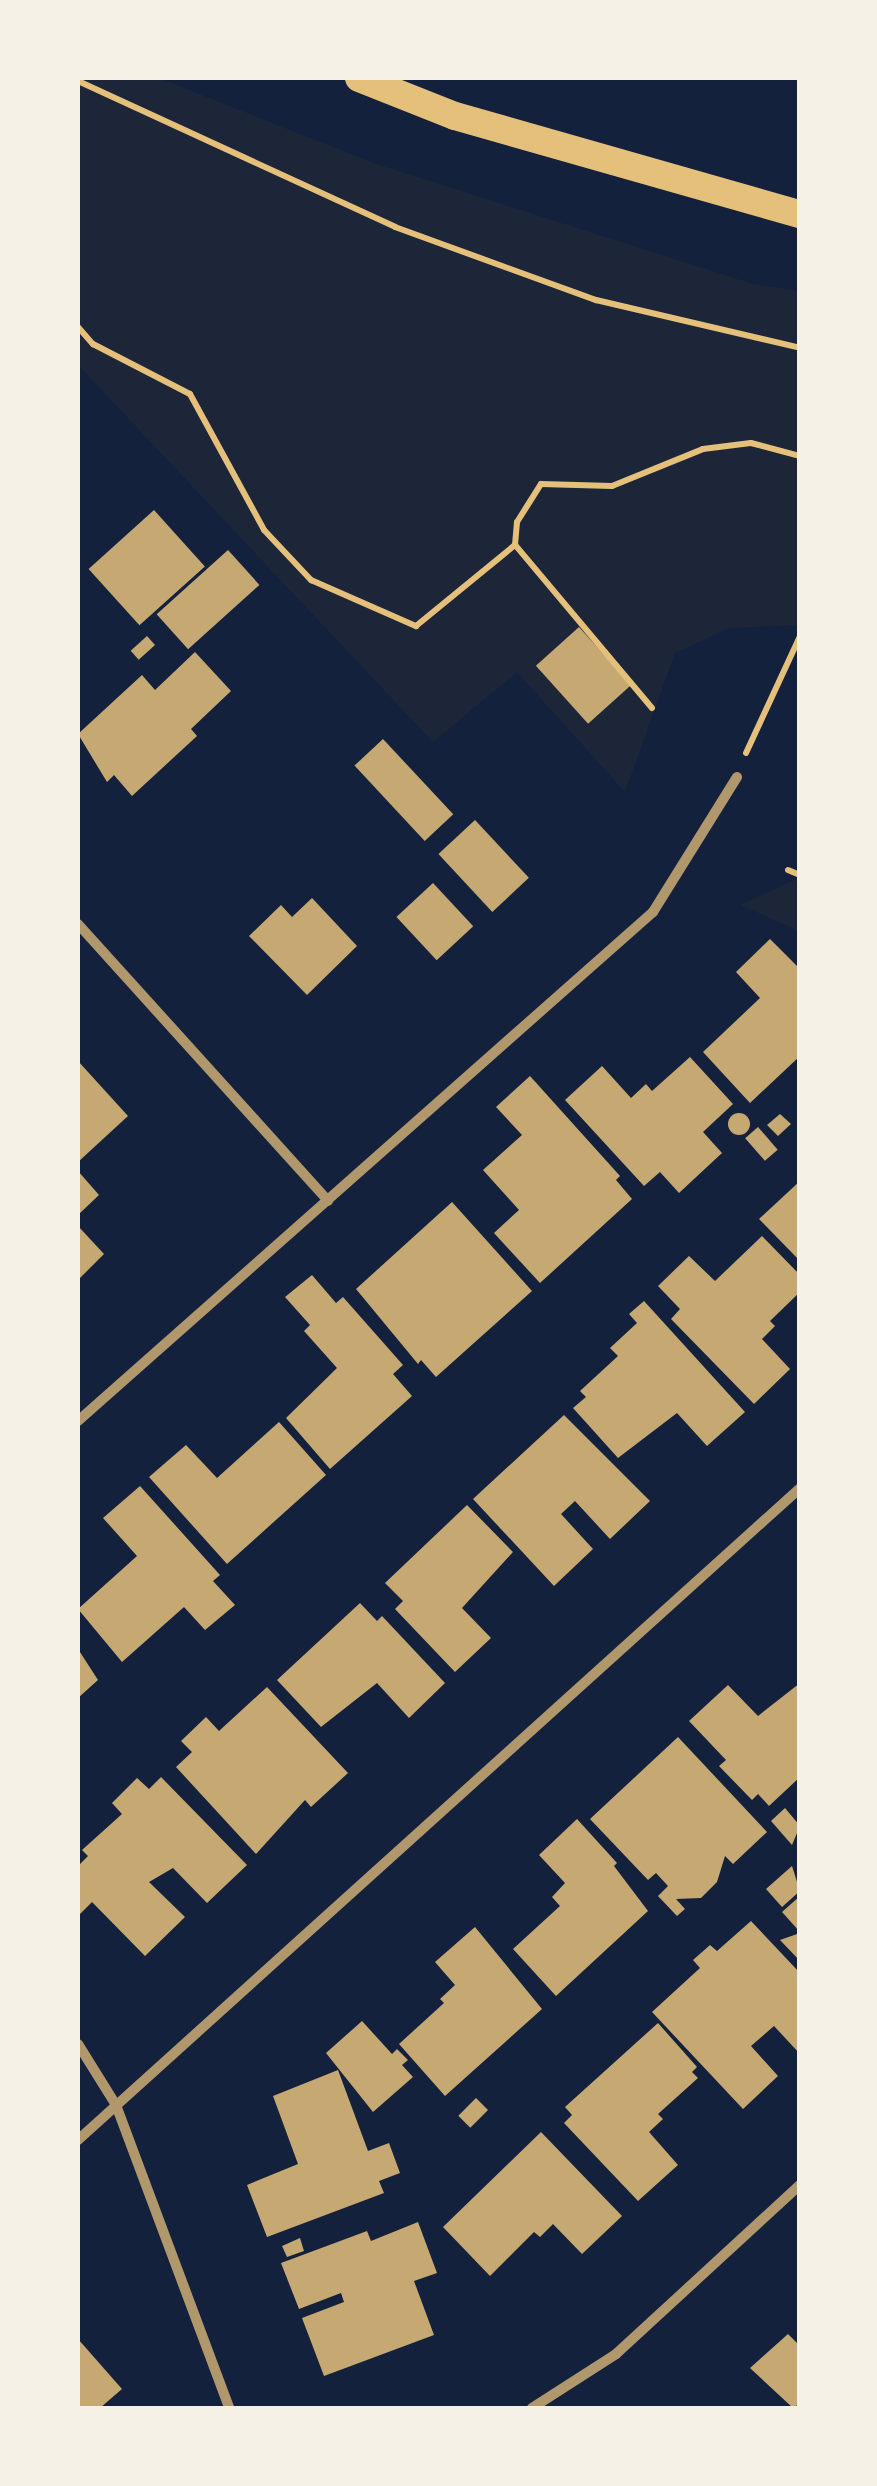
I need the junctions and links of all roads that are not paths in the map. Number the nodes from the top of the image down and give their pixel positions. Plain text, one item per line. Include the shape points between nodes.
1 (359, 78) edge
2 (800, 214) edge
3 (737, 776) road end
4 (78, 924) edge
5 (328, 1202) junction
6 (78, 1420) edge
7 (800, 1488) edge
8 (78, 2044) edge
9 (116, 2104) junction
10 (78, 2140) edge
11 (800, 2185) edge
12 (230, 2408) edge
13 (532, 2408) edge

1 - 2 highway via 455,116
3 - 5 street via 654,912
4 - 5 street
5 - 6 street
7 - 9 street
8 - 9 street
9 - 10 street
9 - 12 street
11 - 13 street via 616,2354

